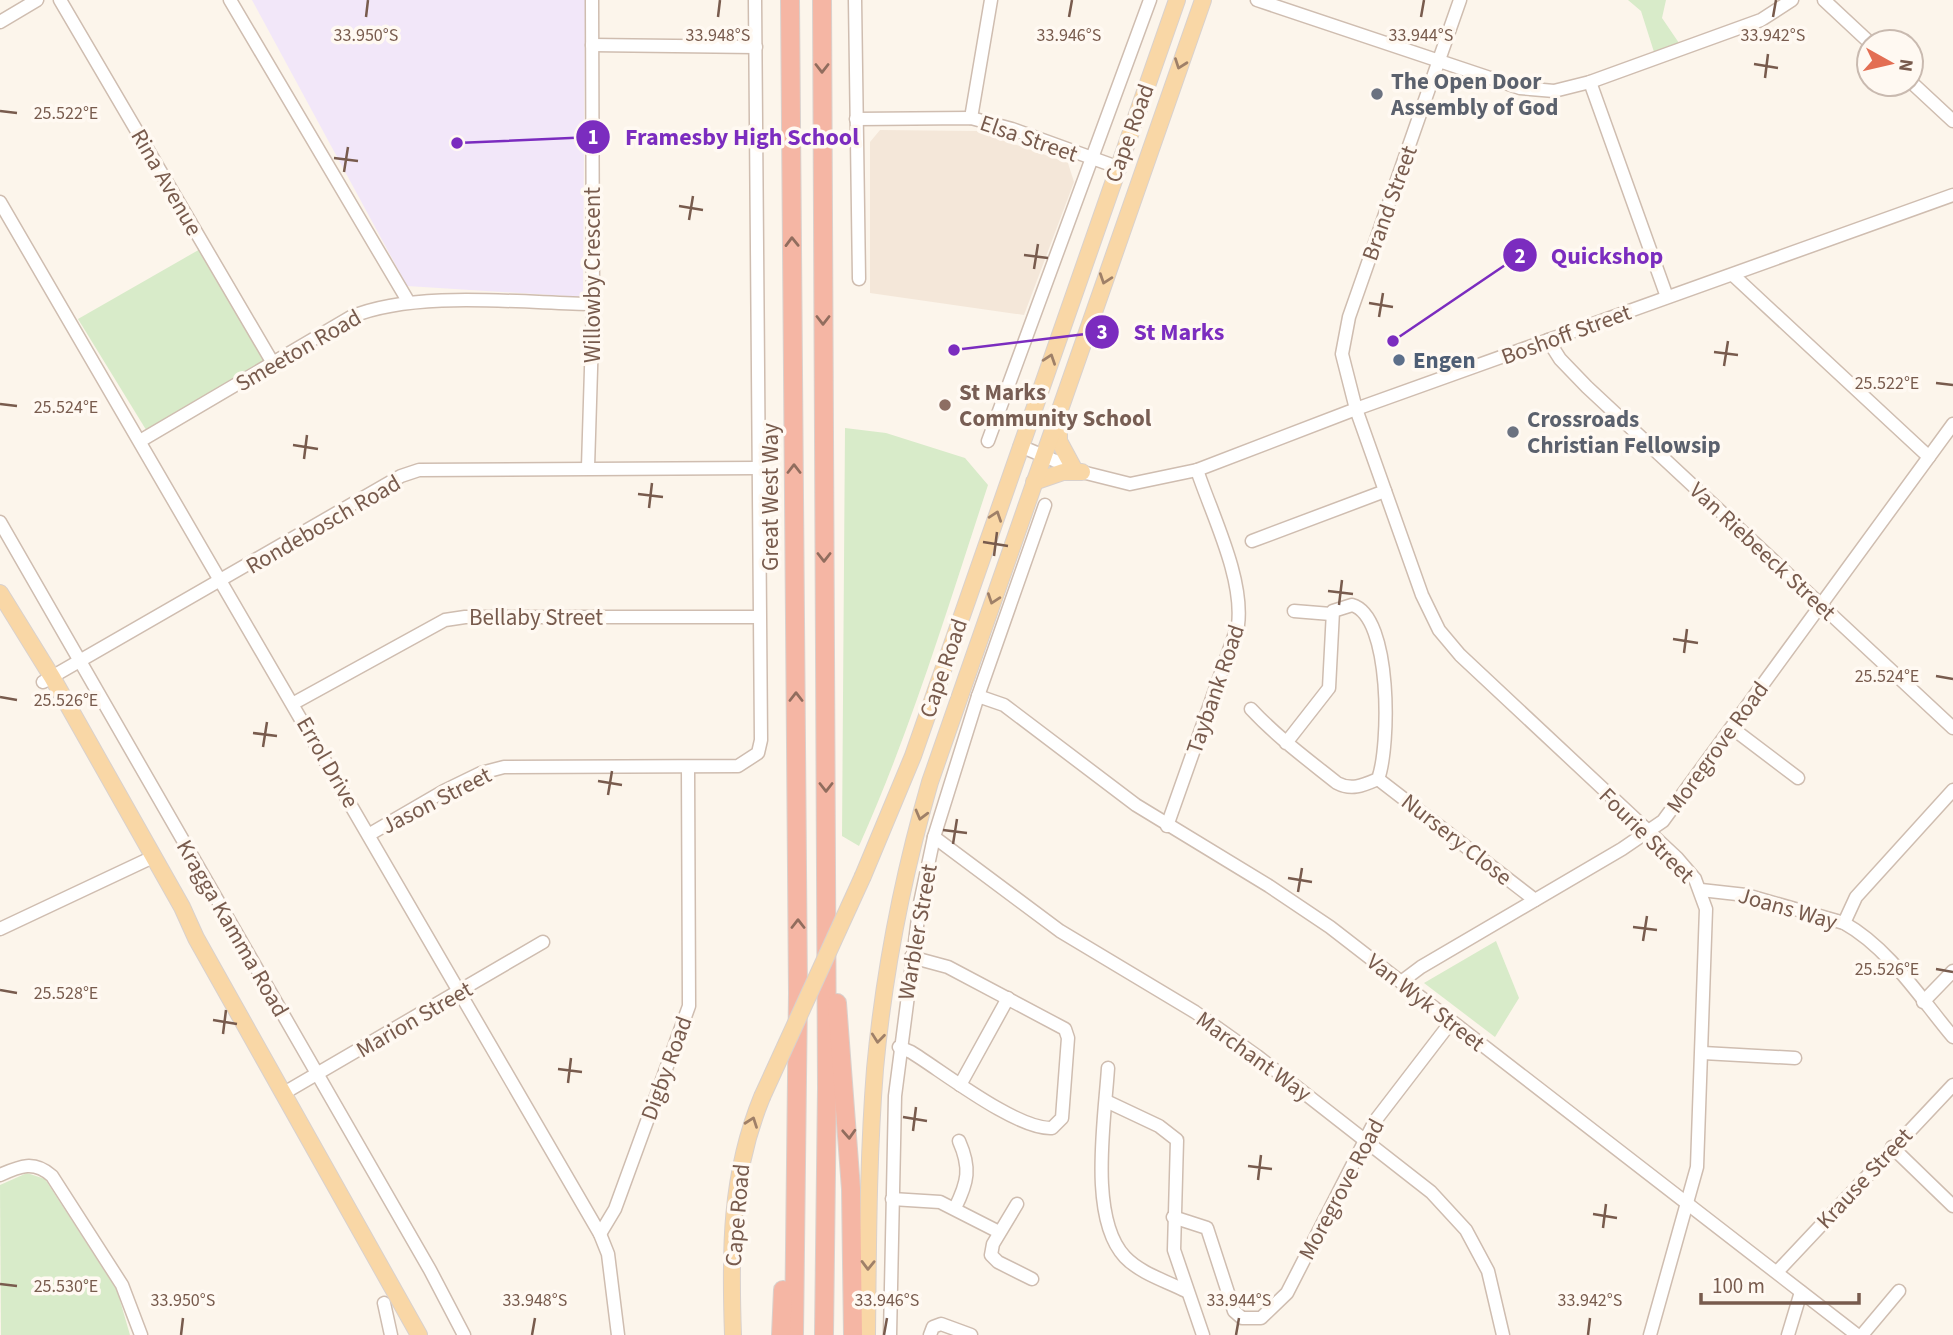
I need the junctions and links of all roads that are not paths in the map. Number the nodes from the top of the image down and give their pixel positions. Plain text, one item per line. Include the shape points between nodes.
1 (37, 0) edge
2 (61, 0) edge
3 (230, 0) edge
4 (592, 0) edge
5 (755, 0) edge
6 (790, 0) edge
7 (822, 0) edge
8 (855, 0) edge
9 (991, 0) edge
10 (1150, 0) edge
11 (1177, 0) edge
12 (1203, 0) edge
13 (1257, 0) edge
14 (1460, 0) edge
15 (1792, 0) edge
16 (1824, 0) edge
17 (0, 22) edge
18 (1855, 29) edge
19 (592, 45) junction
20 (756, 47) junction
21 (1441, 62) junction
22 (1590, 82) junction
23 (1925, 95) edge
24 (971, 118) junction
25 (856, 119) junction
26 (1953, 121) edge
27 (1091, 159) junction
28 (1117, 167) junction
29 (1953, 195) edge
30 (0, 202) edge
31 (1733, 275) junction
32 (859, 279) dead end
33 (1667, 297) junction
34 (408, 301) junction
35 (593, 304) junction
36 (1548, 340) junction
37 (274, 365) junction
38 (1356, 408) junction
39 (1059, 409) junction
40 (1953, 424) edge
41 (140, 441) junction
42 (988, 441) dead end
43 (1020, 446) junction
44 (1043, 455) junction
45 (1929, 457) junction
46 (588, 467) junction
47 (757, 468) junction
48 (1077, 470) junction
49 (1196, 470) junction
50 (1034, 482) junction
51 (1385, 491) junction
52 (1045, 505) dead end
53 (0, 522) edge
54 (1252, 541) dead end
55 (223, 582) junction
56 (0, 593) edge
57 (1821, 603) junction
58 (1294, 611) dead end
59 (0, 614) edge
60 (1331, 614) junction
61 (759, 617) junction
62 (82, 659) junction
63 (47, 680) junction
64 (978, 696) junction
65 (294, 703) junction
66 (1251, 709) dead end
67 (1732, 728) junction
68 (1953, 728) edge
69 (1286, 743) junction
70 (753, 758) joint
71 (688, 767) junction
72 (1798, 778) dead end
73 (1378, 779) junction
74 (1953, 790) edge
75 (1167, 826) junction
76 (1650, 832) junction
77 (370, 834) junction
78 (934, 838) junction
79 (149, 859) junction
80 (1701, 890) junction
81 (827, 895) junction
82 (1535, 900) junction
83 (1844, 923) junction
84 (0, 929) edge
85 (542, 942) dead end
86 (911, 957) junction
87 (1953, 971) edge
88 (1401, 982) junction
89 (458, 993) junction
90 (798, 993) junction
91 (1008, 998) junction
92 (1923, 1002) junction
93 (1451, 1022) junction
94 (1953, 1037) edge
95 (899, 1047) junction
96 (1703, 1053) junction
97 (1796, 1058) dead end
98 (1108, 1068) dead end
99 (317, 1075) junction
100 (960, 1085) junction
101 (1953, 1085) edge
102 (284, 1093) junction
103 (1106, 1101) junction
104 (1364, 1139) junction
105 (959, 1141) dead end
106 (1892, 1147) junction
107 (0, 1175) edge
108 (892, 1199) junction
109 (1689, 1203) junction
110 (1017, 1204) dead end
111 (1953, 1206) edge
112 (955, 1208) junction
113 (1173, 1217) junction
114 (999, 1232) junction
115 (600, 1234) junction
116 (1777, 1272) junction
117 (1032, 1279) dead end
118 (1186, 1291) junction
119 (1899, 1291) dead end
120 (1801, 1292) junction
121 (402, 1301) junction
122 (384, 1303) dead end
123 (141, 1335) edge
124 (391, 1335) edge
125 (419, 1335) edge
126 (426, 1335) edge
127 (464, 1335) edge
128 (618, 1335) edge
129 (733, 1335) edge
130 (781, 1335) edge
131 (794, 1335) edge
132 (824, 1335) edge
133 (853, 1335) edge
134 (867, 1335) edge
135 (890, 1335) edge
136 (930, 1335) edge
137 (971, 1335) edge
138 (1203, 1335) edge
139 (1503, 1335) edge
140 (1650, 1335) edge
141 (1788, 1335) edge
142 (1859, 1335) edge

1 - 17 street
2 - 37 street, Rina Avenue
3 - 34 street
4 - 19 street, Willowby Crescent
5 - 20 street, Great West Way
90 -> 6 highway, Great West Way
7 -> 81 highway
8 - 25 street
9 - 24 street
10 - 27 street, Cape Road
11 - 28 main road, Cape Road
12 -> 39 main road, Cape Road
13 - 21 street
14 - 21 street, Brand Street
15 - 22 street via 1761,20
16 - 18 street
19 - 20 street
19 - 35 street, Willowby Crescent
20 - 47 street, Great West Way
21 - 22 street via 1532,91
21 - 38 street, Brand Street via 1343,338 1345,369
22 - 33 street
23 - 26 street
24 - 25 street, Elsa Street
24 - 27 street, Elsa Street
25 - 32 street
27 - 28 street, Elsa Street
27 - 42 street, Cape Road
43 -> 28 main road, Cape Road
29 - 31 street, Boshoff Street
30 - 41 street, Errol Drive
31 - 33 street, Boshoff Street
31 - 45 street
33 - 36 street, Boshoff Street
34 - 35 street, Smeeton Road
34 - 37 street, Smeeton Road via 373,307 351,317
35 - 46 street, Willowby Crescent
36 - 38 street, Boshoff Street
36 - 57 street, Van Riebeeck Street via 1587,387
37 - 41 street, Smeeton Road
38 - 49 street, Boshoff Street
38 - 51 street, Fourie Street
39 - 44 main road, Cape Road
39 - 48 main road via 1059,441
40 - 45 street, Moregrove Road
41 - 55 street, Errol Drive
43 - 44 street, Boshoff Street
129 -> 43 main road, Cape Road, bridge via 730,1240 744,1147 908,769
44 - 48 street, Boshoff Street
44 - 50 main road, Cape Road
45 - 57 street, Moregrove Road
46 - 47 street, Rondebosch Road
46 - 55 street, Rondebosch Road via 419,470 401,476
47 - 61 street, Great West Way
48 - 49 street, Boshoff Street via 1139,484
48 - 50 main road
49 - 75 street, Taybank Road via 1234,578 1240,612
50 -> 134 main road, Cape Road via 930,782 899,908 874,1080
51 - 54 street
51 - 76 street, Fourie Street via 1422,595 1447,642
52 - 64 street, Warbler Street
53 - 62 street, Kragga Kamma Road
55 - 62 street, Rondebosch Road
55 - 65 street, Errol Drive
56 - 63 main road, Kragga Kamma Road
57 - 67 street, Moregrove Road
57 - 68 street, Van Riebeeck Street
58 - 60 street
59 - 63 main road, Kragga Kamma Road
60 - 69 street via 1329,688
60 - 73 street via 1336,608 1356,606 1364,611 1375,635 1386,725
61 - 65 street, Bellaby Street via 445,620
61 - 70 street, Great West Way via 761,740
62 - 63 street, Rondebosch Road
62 - 99 street, Kragga Kamma Road
63 - 79 main road, Kragga Kamma Road
64 - 75 street, Van Wyk Street via 1004,705
64 - 78 street, Warbler Street
65 - 77 street, Errol Drive
66 - 69 street
67 - 72 street
67 - 76 street, Moregrove Road via 1669,815
69 - 73 street via 1343,786
70 - 71 street, Jason Street via 738,766
71 - 77 street, Jason Street via 494,768
71 - 115 street, Digby Road via 688,1006 615,1209
73 - 82 street, Nursery Close
74 - 83 street via 1856,897
75 - 88 street, Van Wyk Street via 1291,900
76 - 80 street, Fourie Street
76 - 82 street, Moregrove Road
77 - 89 street, Errol Drive
78 - 86 street, Warbler Street
78 - 104 street, Marchant Way via 1060,931 1206,1019
79 - 84 street
79 - 102 main road, Kragga Kamma Road
80 - 83 street, Joans Way via 1746,894
80 - 96 street, Fourie Street via 1707,931
81 - 132 highway
81 -> 133 highway via 848,1111
82 - 88 street, Moregrove Road
83 - 92 street, Joans Way via 1880,951
85 - 89 street, Marion Street
86 - 91 street via 942,964
86 - 95 street, Warbler Street
87 - 92 street
88 - 93 street, Van Wyk Street
89 - 99 street, Marion Street
89 - 115 street, Errol Drive
90 - 130 highway
90 - 131 highway
91 - 100 street
91 - 100 street via 1068,1032 1060,1122 1052,1128 1040,1127
92 - 94 street, Joans Way
93 - 104 street, Moregrove Road
93 - 109 street, Van Wyk Street
95 - 100 street
95 - 108 street, Warbler Street
96 - 97 street
96 - 109 street, Fourie Street via 1697,1167
98 - 103 street
99 - 102 street, Marion Street
99 - 127 street, Kragga Kamma Road
101 - 106 street, Krause Street
102 - 121 main road, Kragga Kamma Road
103 - 113 street via 1159,1126 1177,1140
103 - 118 street via 1103,1170 1111,1234 1127,1259
104 - 113 street, Moregrove Road via 1287,1293 1261,1318 1237,1315 1207,1228
104 - 139 street, Marchant Way via 1431,1192 1466,1230 1488,1271
105 - 112 street via 969,1178
106 - 111 street
106 - 116 street, Krause Street
107 - 123 street via 30,1165 44,1168 52,1176 122,1285
108 - 112 street via 926,1200
108 - 135 street, Warbler Street
109 - 116 street, Van Wyk Street
109 - 140 street, Fourie Street
110 - 114 street
112 - 114 street
113 - 118 street via 1174,1250
114 - 117 street via 990,1250 993,1259
115 - 128 street, Errol Drive via 608,1254
116 - 120 street, Van Wyk Street
118 - 138 street
119 - 142 street, Van Wyk Street
120 - 141 street
120 - 142 street, Van Wyk Street
121 - 125 main road, Kragga Kamma Road
121 - 126 main road, Kragga Kamma Road
122 - 124 street
136 - 137 street via 933,1327 941,1324

